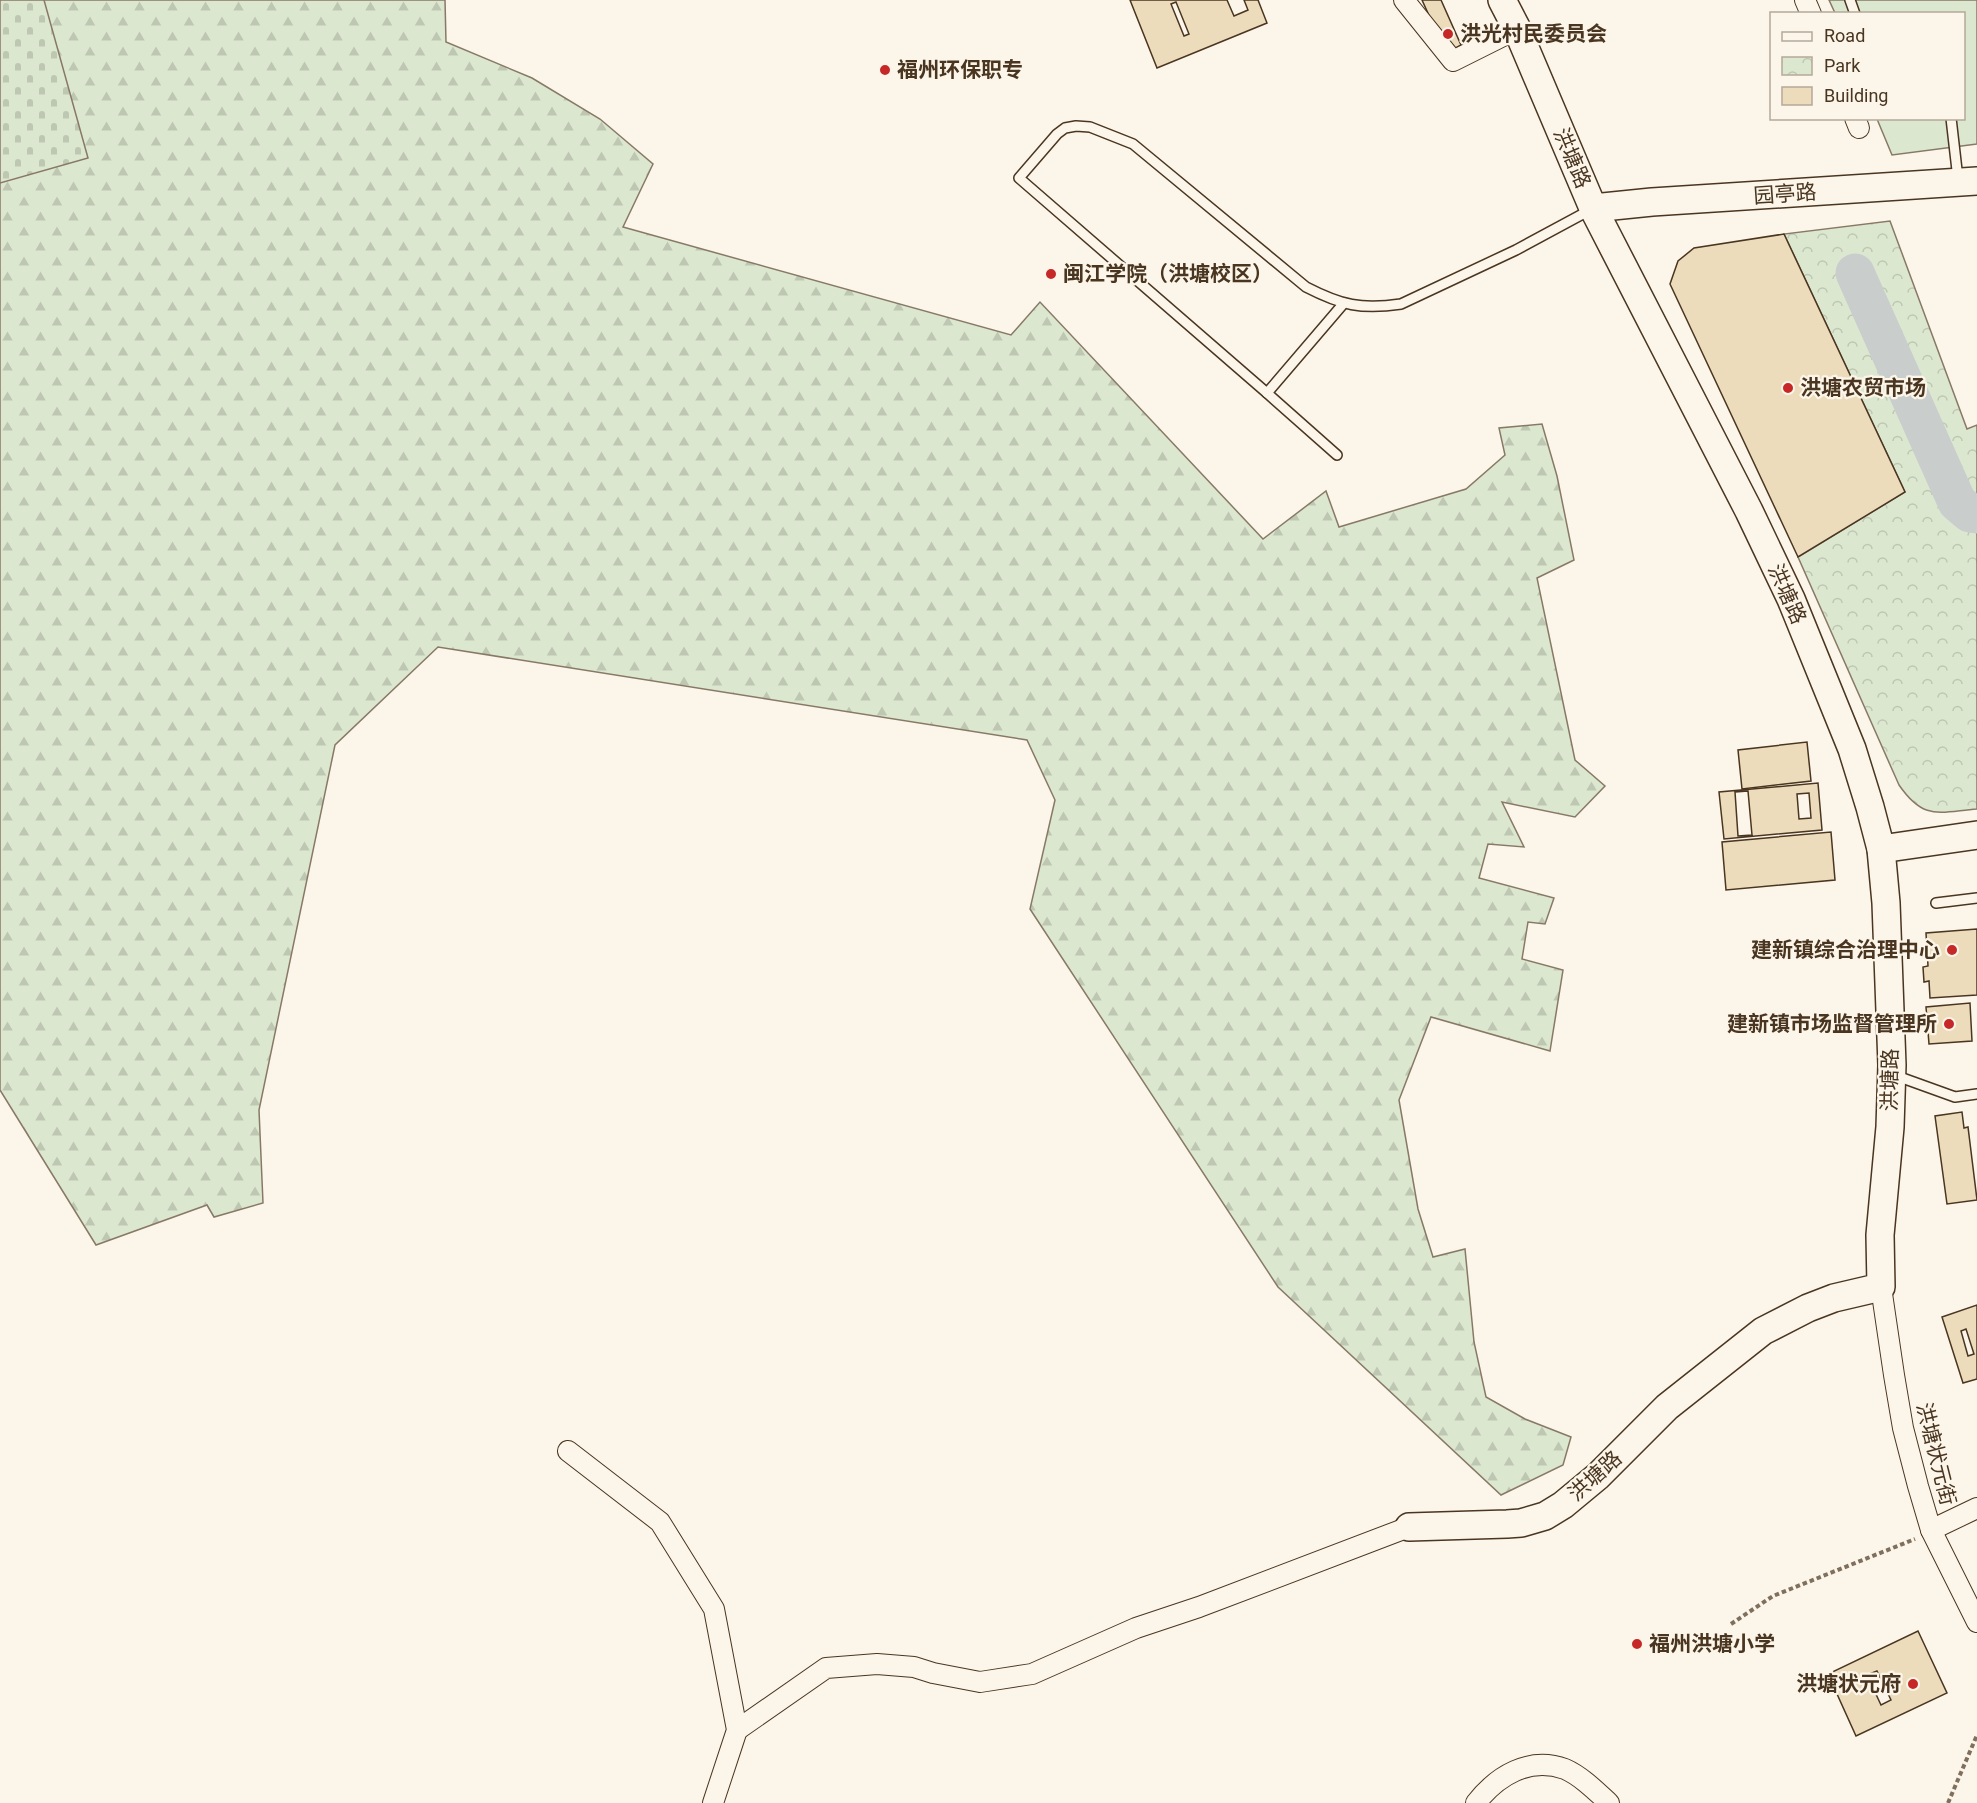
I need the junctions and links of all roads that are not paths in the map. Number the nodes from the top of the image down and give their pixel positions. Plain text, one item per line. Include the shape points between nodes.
1 (1404, 0) edge
2 (1502, 0) edge
3 (1517, 28) junction
4 (1952, 120) edge
5 (1967, 181) edge
6 (1593, 208) junction
7 (1344, 303) junction
8 (1267, 393) junction
9 (1336, 455) dead end
10 (1977, 835) edge
11 (1881, 849) junction
12 (1977, 898) edge
13 (1936, 903) dead end
14 (1892, 1074) junction
15 (1977, 1094) edge
16 (1881, 1287) junction
17 (568, 1451) dead end
18 (1977, 1508) edge
19 (1409, 1527) joint
20 (1931, 1530) junction
21 (1977, 1622) edge
22 (737, 1730) junction
23 (713, 1803) edge
24 (1476, 1803) edge
25 (1609, 1803) edge

1 - 3 street via 1453,61
2 - 3 street, 洪塘路
3 - 6 street, 洪塘路
4 - 5 lane
5 - 6 street, 园亭路
6 - 7 lane via 1516,250 1401,304 1355,307
6 - 11 street, 洪塘路 via 1791,599 1852,749
7 - 8 lane
7 - 8 lane via 1306,287 1132,144 1090,127 1065,128 1019,178
8 - 9 lane
10 - 11 street
11 - 14 street, 洪塘路
12 - 13 lane
14 - 15 lane via 1955,1097
14 - 16 street, 洪塘路 via 1880,1235
16 - 19 street, 洪塘路 via 1834,1298 1763,1331 1667,1407 1598,1476 1545,1516 1521,1523
16 - 20 street, 洪塘状元街 via 1903,1428
17 - 22 street via 660,1522 714,1609
18 - 20 street
19 - 22 street via 1136,1628 1032,1674 980,1682 914,1667 877,1664 825,1668
20 - 21 street, 洪塘状元街
22 - 23 street
24 - 25 street via 1512,1771 1550,1766 1584,1781

